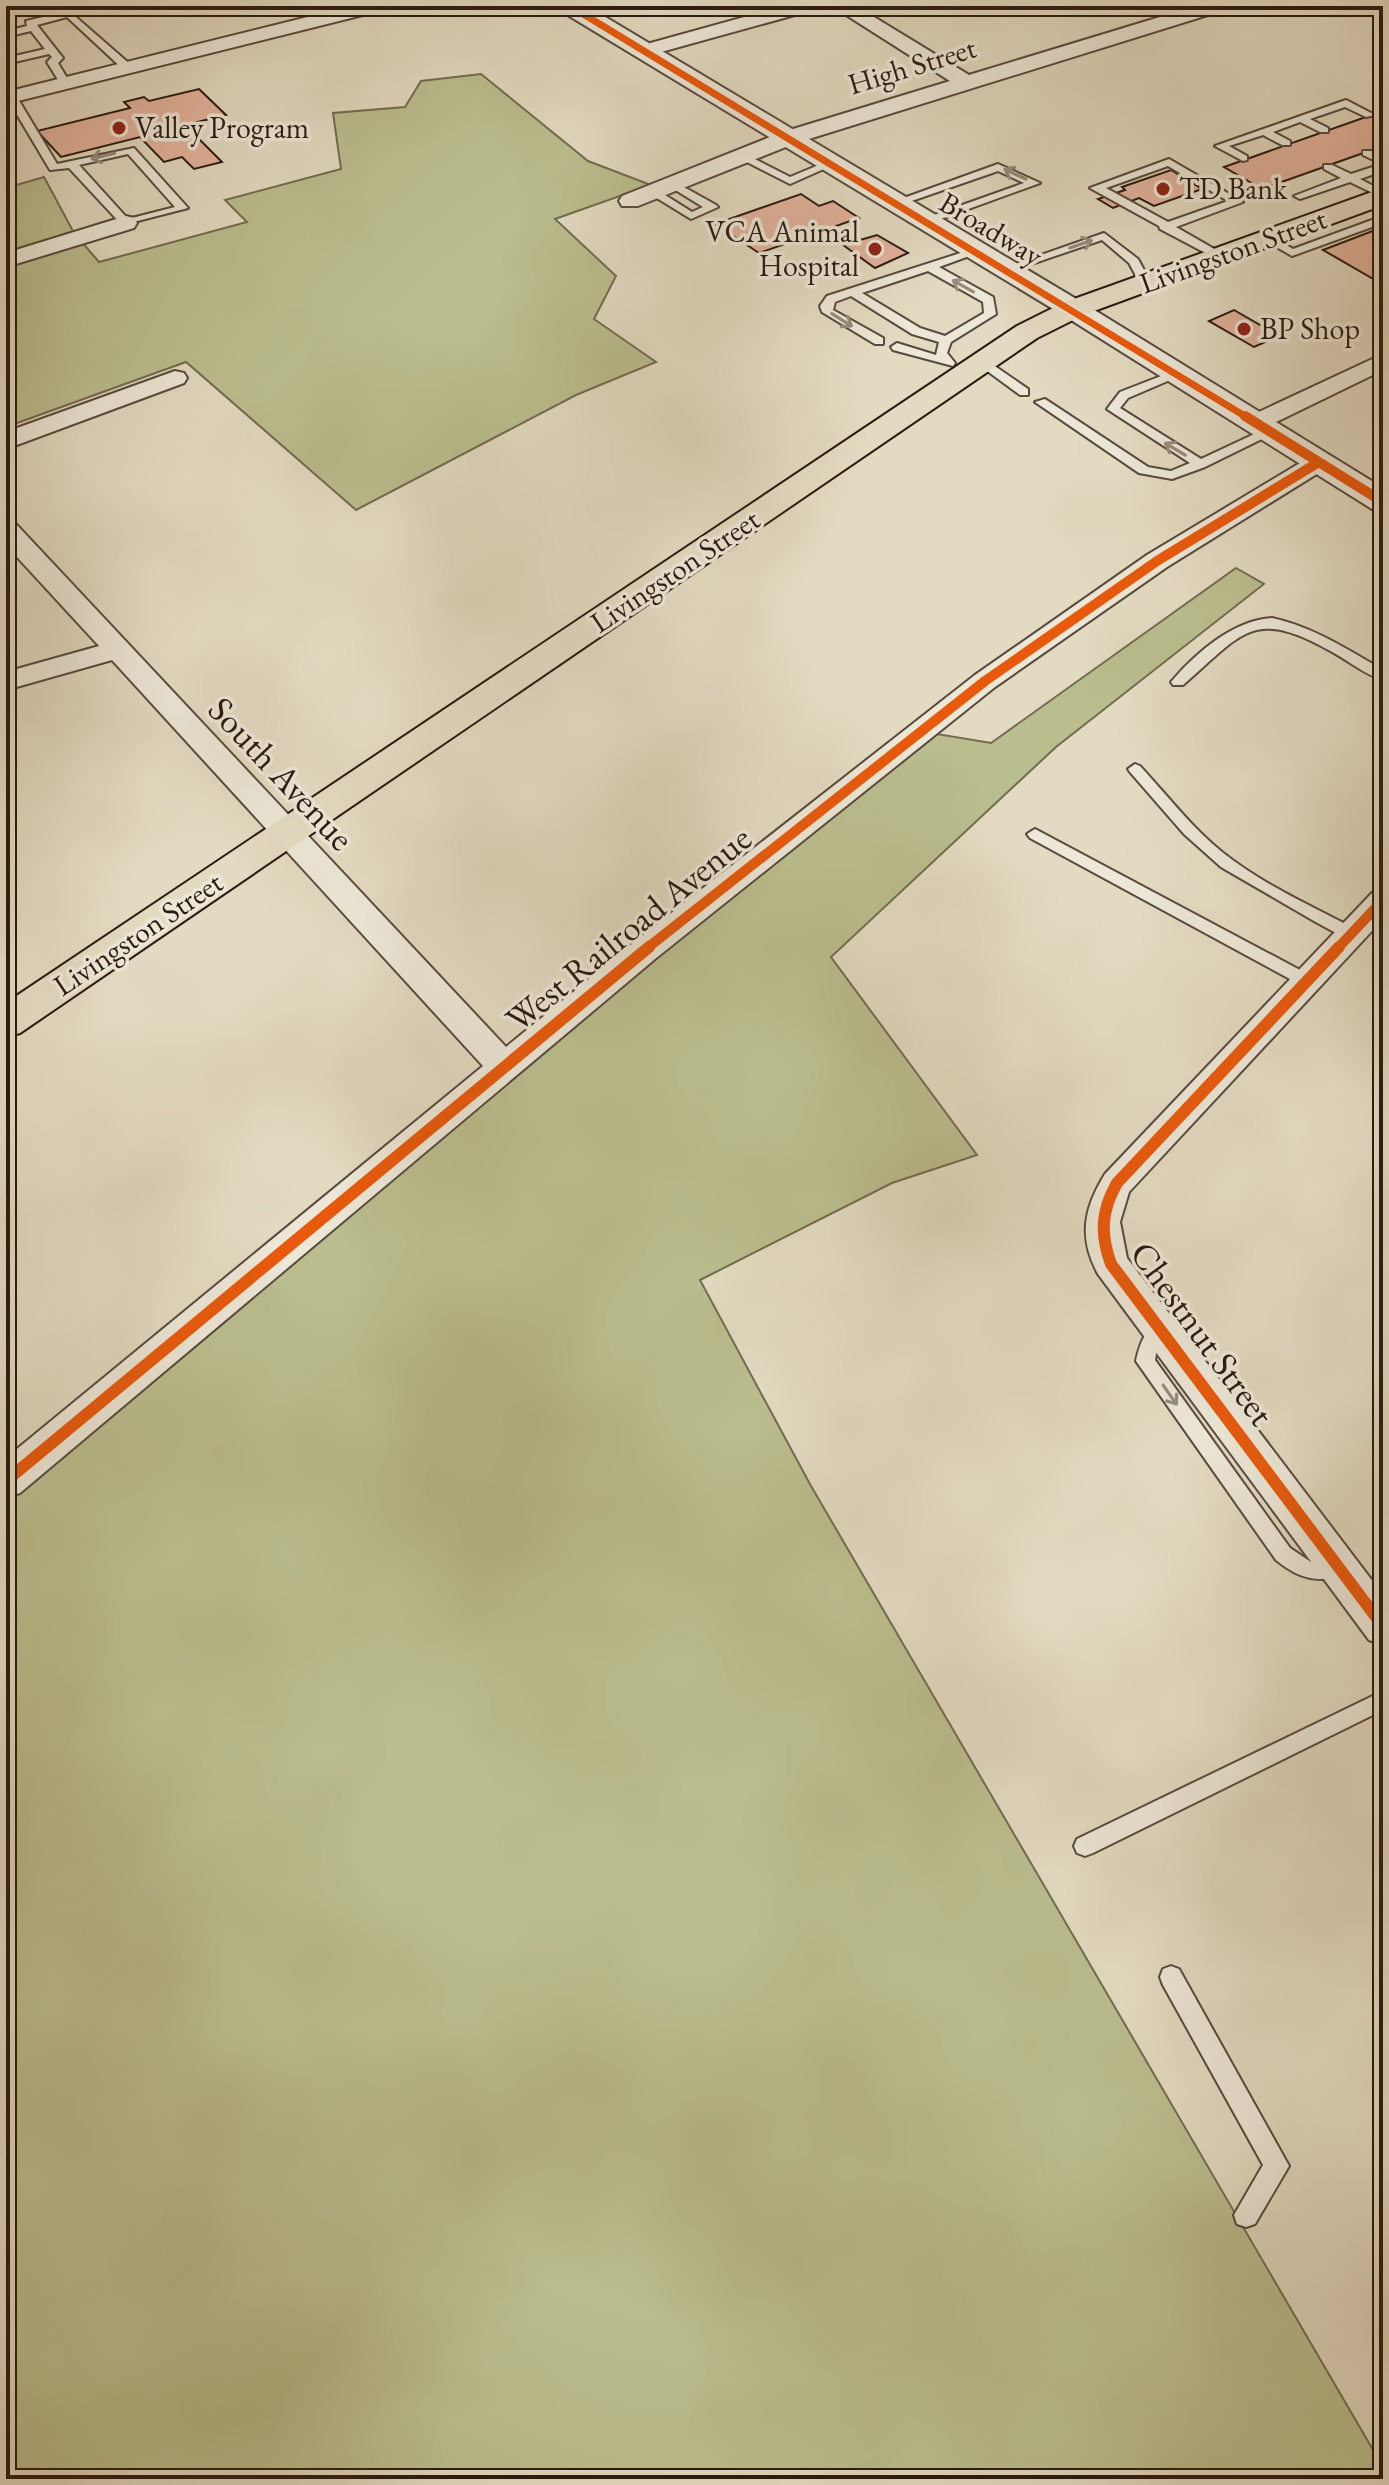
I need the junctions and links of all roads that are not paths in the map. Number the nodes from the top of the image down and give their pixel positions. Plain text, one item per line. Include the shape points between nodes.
1 (376, 6) edge
2 (570, 6) edge
3 (806, 6) edge
4 (842, 6) edge
5 (1217, 6) edge
6 (33, 27) junction
7 (6, 34) edge
8 (52, 50) junction
9 (643, 51) junction
10 (6, 61) edge
11 (128, 68) junction
12 (65, 83) junction
13 (967, 83) junction
14 (9, 97) edge
15 (1370, 115) dead end
16 (1300, 118) junction
17 (1324, 130) dead end
18 (1264, 131) junction
19 (788, 138) junction
20 (1286, 143) dead end
21 (1367, 153) dead end
22 (743, 156) junction
23 (1243, 158) dead end
24 (1383, 161) edge
25 (72, 164) junction
26 (830, 164) junction
27 (1328, 167) dead end
28 (1383, 167) edge
29 (1351, 179) junction
30 (1300, 196) dead end
31 (1383, 196) edge
32 (630, 201) dead end
33 (896, 203) junction
34 (1383, 219) edge
35 (927, 221) junction
36 (126, 223) junction
37 (1164, 227) junction
38 (1267, 238) junction
39 (977, 251) junction
40 (1219, 256) junction
41 (6, 260) edge
42 (929, 267) junction
43 (1007, 269) junction
44 (1145, 283) junction
45 (852, 292) junction
46 (1073, 309) junction
47 (927, 334) junction
48 (946, 340) junction
49 (879, 341) dead end
50 (897, 347) dead end
51 (927, 354) junction
52 (1383, 361) edge
53 (966, 365) junction
54 (1178, 374) junction
55 (175, 378) dead end
56 (1024, 392) dead end
57 (1041, 402) dead end
58 (1263, 428) junction
59 (6, 441) edge
60 (1319, 462) junction
61 (1200, 464) junction
62 (1383, 502) edge
63 (6, 529) edge
64 (116, 650) junction
65 (1383, 676) edge
66 (6, 681) edge
67 (1178, 682) dead end
68 (1135, 769) dead end
69 (287, 834) junction
70 (1035, 834) dead end
71 (1383, 900) edge
72 (1351, 934) junction
73 (1307, 981) junction
74 (6, 1023) edge
75 (505, 1068) junction
76 (6, 1481) edge
77 (1383, 1627) edge
78 (1383, 1700) edge
79 (1085, 1846) dead end
80 (1171, 1977) dead end
81 (1246, 2215) dead end

1 - 11 street
2 - 9 street, Broadway
3 - 9 street
4 - 13 street
5 - 13 street, High Street
6 - 7 lane
6 - 8 lane
6 - 11 lane via 30,23 69,14
8 - 10 lane
8 - 12 lane via 58,58 52,62 54,70
9 - 19 street, Broadway
11 - 12 street
12 - 14 street
13 - 19 street, High Street
14 - 25 lane via 54,168
15 - 16 lane via 1346,103
16 - 17 lane
16 - 18 lane
18 - 20 lane
18 - 23 lane via 1220,146
19 - 22 street, High Street
19 - 26 street, Broadway
21 - 24 lane
22 - 26 lane via 790,181
22 - 32 street, High Street
25 - 36 lane
36 -> 25 lane via 182,208 130,150
26 - 33 street, Broadway
27 - 29 lane
28 - 29 lane
29 - 30 lane
29 - 31 lane
31 - 38 main road, Livingston Street
33 - 35 street, Broadway
35 -> 33 lane via 1034,183 998,167
34 - 38 lane via 1292,253
35 - 39 street, Broadway
36 - 41 street
37 - 37 lane via 1237,202 1169,162 1096,188
37 - 40 lane
38 - 40 main road, Livingston Street
39 - 42 lane
39 - 43 street, Broadway
40 - 44 main road, Livingston Street
42 - 45 lane
48 -> 42 lane via 990,314 989,300
43 -> 44 lane via 1104,236 1134,261
43 - 46 street, Broadway
44 - 46 main road, Livingston Street
45 - 47 lane
45 -> 49 lane via 831,299 828,312
46 - 53 main road, Livingston Street
46 - 54 street, Broadway
47 - 48 lane
47 - 51 lane
48 - 53 lane via 941,353
50 - 51 lane
51 - 53 lane
52 - 58 street
53 - 56 lane
53 - 69 main road, Livingston Street
54 - 58 street, Broadway
61 -> 54 lane via 1113,409 1124,395
55 - 59 street
57 - 61 lane via 1144,470 1172,475
58 - 60 street, Broadway
58 - 61 lane
60 - 62 street, Broadway
60 - 75 street, West Railroad Avenue via 1157,561 985,681 693,911
63 - 64 street, South Avenue
64 - 66 street
64 - 69 street, South Avenue
65 - 67 lane via 1275,622 1242,630
68 - 72 lane via 1225,862
69 - 74 main road, Livingston Street
69 - 75 street, South Avenue
70 - 73 lane
71 - 72 street, Chestnut Street
72 - 73 street, Chestnut Street
73 - 77 street, Chestnut Street via 1117,1183 1105,1201 1103,1244 1111,1264
75 - 76 street, West Railroad Avenue
78 - 79 lane
80 - 81 lane via 1277,2166

